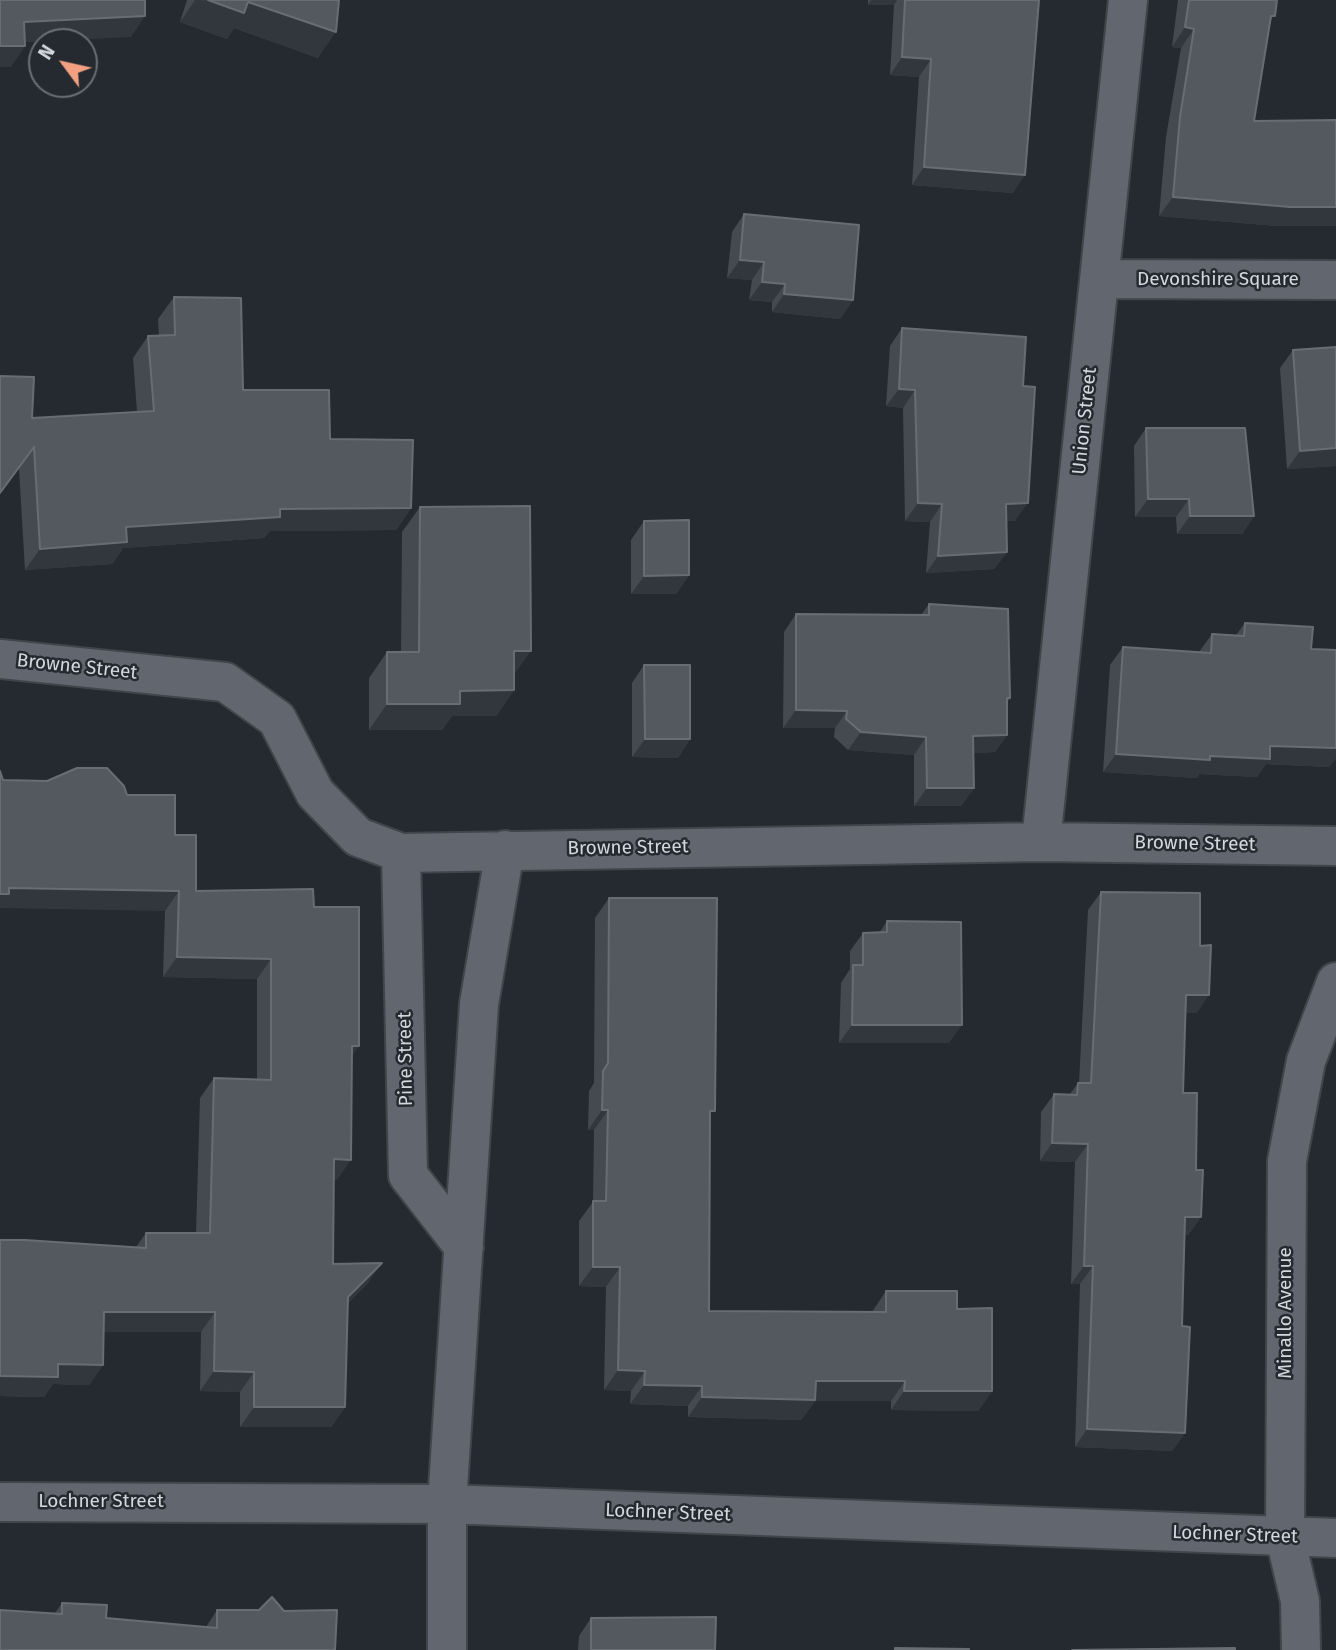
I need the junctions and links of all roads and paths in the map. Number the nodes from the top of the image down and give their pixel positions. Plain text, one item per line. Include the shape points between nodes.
1 (1128, 0) edge
2 (1100, 279) junction
3 (1336, 280) edge
4 (0, 659) edge
5 (1041, 842) junction
6 (1336, 846) edge
7 (505, 850) junction
8 (401, 853) junction
9 (1336, 982) edge
10 (464, 1247) junction
11 (0, 1502) edge
12 (447, 1504) junction
13 (1285, 1537) junction
14 (1336, 1538) edge
15 (447, 1650) edge
16 (1301, 1650) edge

1 - 2 street, Union Street
2 - 3 street, Devonshire Square
2 - 5 street, Union Street
4 - 8 street, Browne Street via 225,682 277,719 315,793 358,837
5 - 6 street, Browne Street
5 - 7 street, Browne Street
7 - 8 street, Browne Street
7 - 10 street via 478,1004
8 - 10 street, Pine Street via 408,1175
9 - 13 street, Minallo Avenue via 1306,1061 1287,1161
10 - 12 street
11 - 12 street, Lochner Street
12 - 13 street, Lochner Street
12 - 15 street
13 - 14 street, Lochner Street
13 - 16 street, Minallo Avenue via 1300,1601

